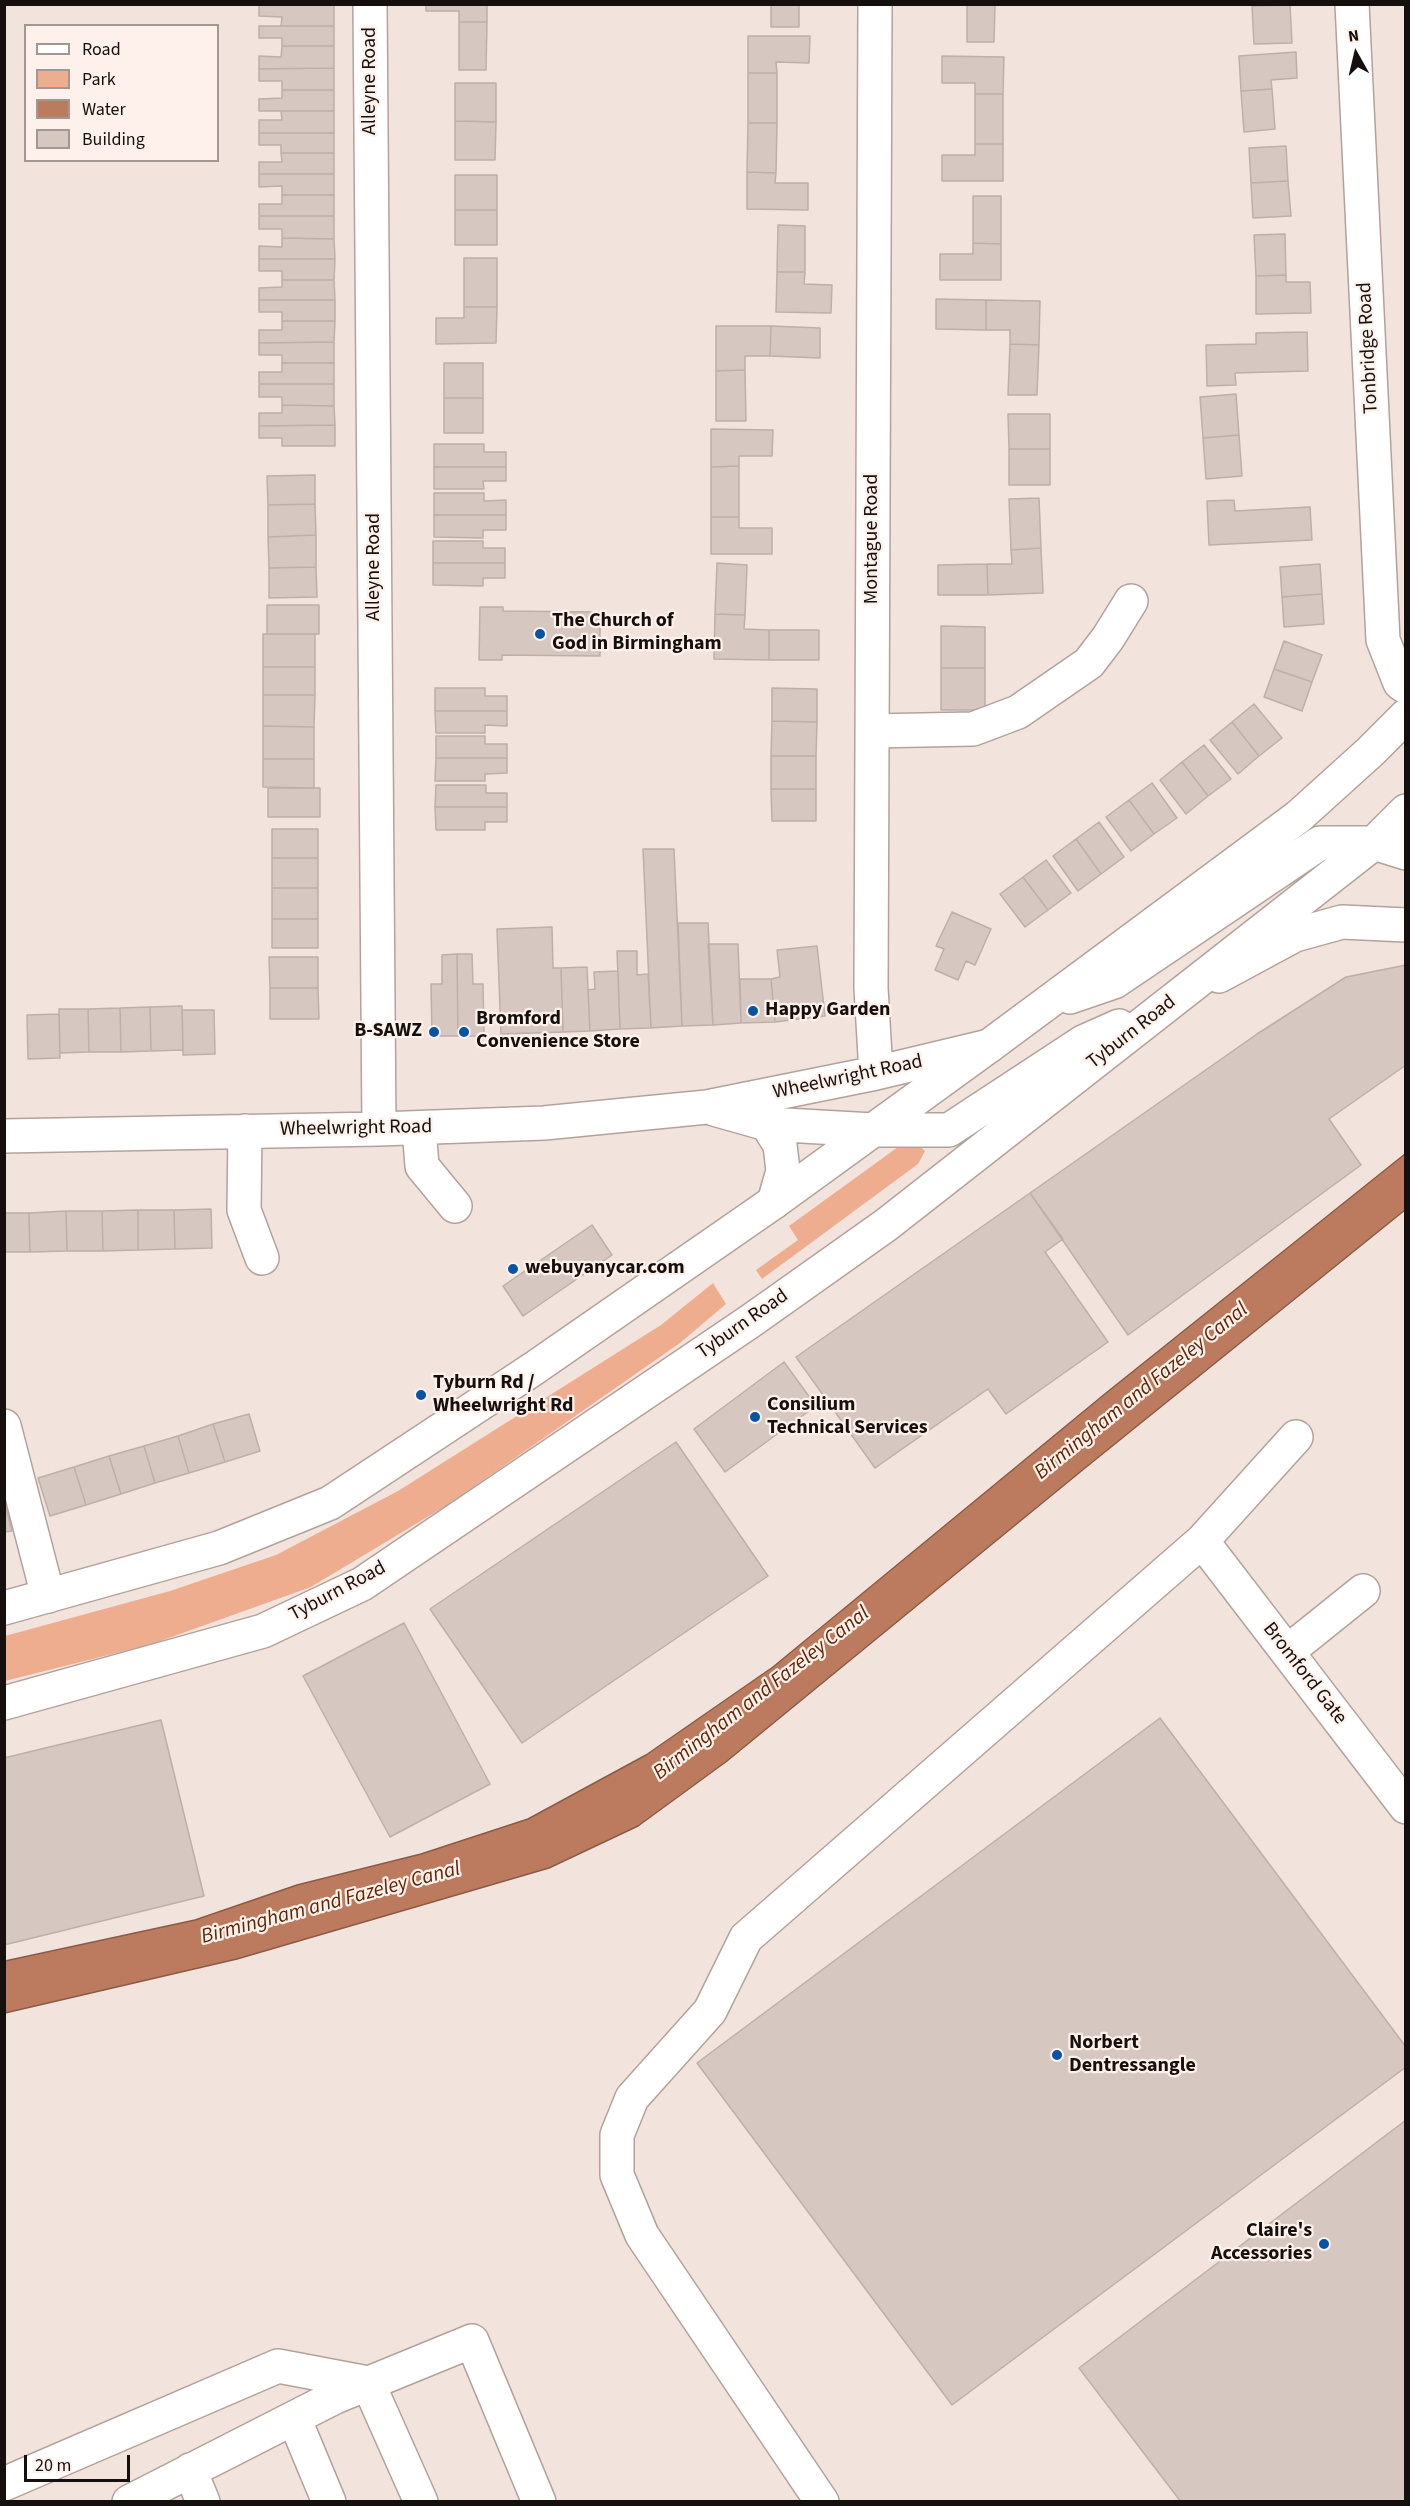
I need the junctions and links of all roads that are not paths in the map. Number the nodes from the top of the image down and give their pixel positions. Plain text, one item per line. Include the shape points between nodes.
1 (370, 4) edge
2 (875, 4) edge
3 (1352, 4) edge
4 (1131, 601) dead end
5 (1406, 687) edge
6 (1406, 716) edge
7 (872, 731) junction
8 (1406, 811) edge
9 (1374, 843) junction
10 (1406, 853) edge
11 (1406, 925) edge
12 (1175, 999) junction
13 (1038, 1009) junction
14 (989, 1046) junction
15 (876, 1073) junction
16 (707, 1107) junction
17 (767, 1124) junction
18 (419, 1128) junction
19 (379, 1129) junction
20 (873, 1130) junction
21 (245, 1131) junction
22 (4, 1136) edge
23 (774, 1202) junction
24 (455, 1206) dead end
25 (262, 1258) dead end
26 (4, 1426) edge
27 (1296, 1437) dead end
28 (1202, 1541) junction
29 (1363, 1591) dead end
30 (48, 1596) junction
31 (4, 1608) edge
32 (1287, 1652) junction
33 (4, 1703) edge
34 (1406, 1807) edge
35 (368, 2383) junction
36 (294, 2418) junction
37 (190, 2470) junction
38 (4, 2484) edge
39 (128, 2501) edge
40 (203, 2502) edge
41 (329, 2502) edge
42 (421, 2502) edge
43 (539, 2502) edge
44 (822, 2502) edge

1 - 19 main road, Alleyne Road
2 - 7 main road, Montague Road
3 - 5 main road, Tonbridge Road via 1383,640 1400,683
4 - 7 main road via 1089,663 1018,712 973,729
6 - 13 main road via 1298,817
7 - 15 main road, Montague Road via 871,988
8 - 9 main road, Tyburn Road
9 - 10 main road
9 - 12 main road, Tyburn Road
9 - 13 main road via 1320,843 1114,982
11 - 12 main road via 1342,922 1294,935
12 - 20 main road, Wheelwright Road via 1083,1042 949,1130
12 - 33 main road, Tyburn Road via 876,1232 362,1584 263,1631
13 - 14 main road
14 - 15 main road, Wheelwright Road
14 - 20 main road
15 - 16 main road, Wheelwright Road
16 - 17 main road, Wheelwright Road
16 - 18 main road, Wheelwright Road via 544,1123
17 - 20 main road, Wheelwright Road
17 - 23 main road via 780,1145 783,1171
18 - 19 main road, Wheelwright Road
18 - 24 main road via 422,1166
19 - 21 main road, Wheelwright Road
20 - 23 main road
21 - 22 main road, Wheelwright Road
21 - 25 main road via 244,1210
23 - 30 main road via 533,1370 330,1503 219,1548
26 - 30 main road
27 - 28 main road
28 - 32 main road, Bromford Gate
28 - 44 main road via 746,1938 710,2011 632,2098 617,2135 617,2175 642,2235
29 - 32 main road
30 - 31 main road
32 - 34 main road, Bromford Gate
35 - 36 main road
35 - 38 main road via 278,2366
35 - 42 main road
35 - 43 main road via 472,2341
36 - 37 main road
36 - 41 main road
37 - 39 main road
37 - 40 main road

